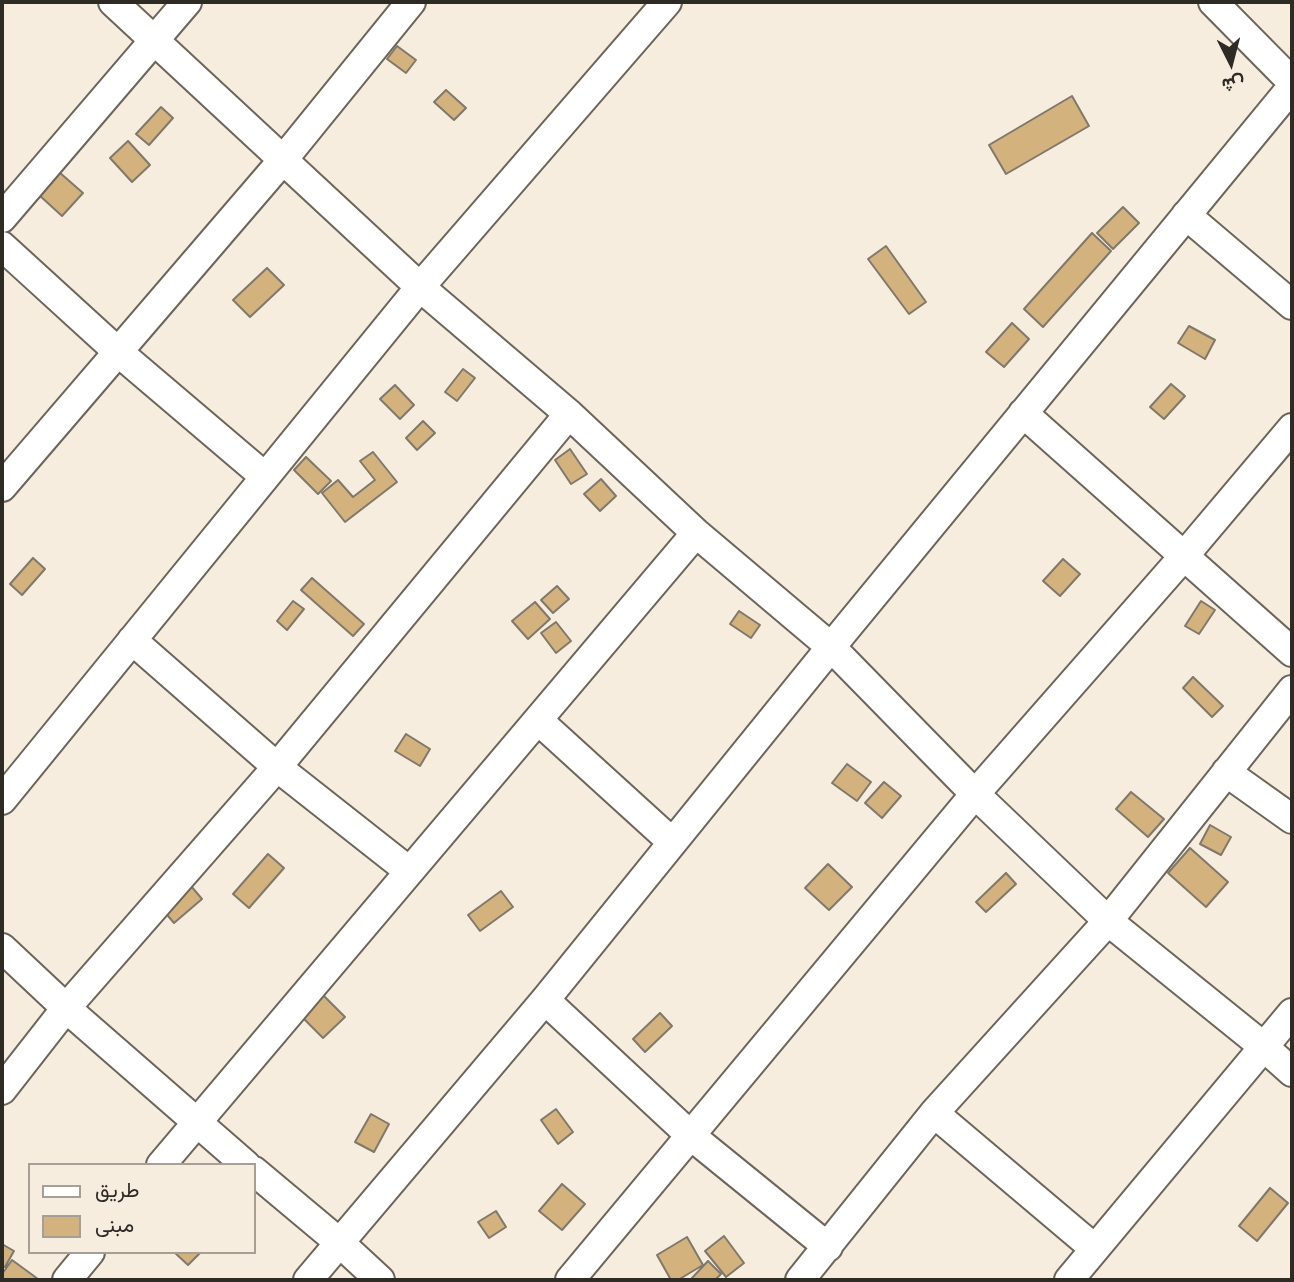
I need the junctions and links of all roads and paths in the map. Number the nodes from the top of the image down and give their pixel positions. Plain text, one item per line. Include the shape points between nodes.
1 (113, 2) edge
2 (187, 2) edge
3 (411, 2) edge
4 (667, 2) edge
5 (1213, 2) edge
6 (153, 41) junction
7 (1292, 85) edge
8 (282, 161) junction
9 (1186, 215) junction
10 (2, 218) edge
11 (2, 246) edge
12 (420, 287) junction
13 (1292, 305) edge
14 (117, 351) junction
15 (1023, 413) junction
16 (569, 414) junction
17 (1292, 428) edge
18 (264, 476) junction
19 (3, 482) edge
20 (696, 533) junction
21 (1184, 556) junction
22 (132, 640) junction
23 (831, 647) junction
24 (1292, 652) edge
25 (1292, 690) edge
26 (539, 721) junction
27 (277, 767) junction
28 (1226, 772) junction
29 (975, 794) junction
30 (2, 800) edge
31 (1292, 819) edge
32 (672, 842) junction
33 (409, 871) junction
34 (1108, 921) junction
35 (2, 948) edge
36 (545, 1000) junction
37 (66, 1009) junction
38 (1292, 1013) edge
39 (1264, 1047) junction
40 (1292, 1072) edge
41 (2, 1090) edge
42 (934, 1113) junction
43 (195, 1122) junction
44 (690, 1135) junction
45 (163, 1163) edge
46 (244, 1163) edge
47 (256, 1173) edge
48 (340, 1243) junction
49 (828, 1247) junction
50 (1095, 1249) junction
51 (88, 1254) edge
52 (67, 1280) edge
53 (308, 1280) edge
54 (380, 1280) edge
55 (570, 1280) edge
56 (800, 1280) edge
57 (1069, 1280) edge

1 - 6 street
2 - 6 street
3 - 8 street
4 - 12 street
5 - 7 street
6 - 8 street
6 - 10 street
7 - 9 street
8 - 12 street
8 - 14 street
9 - 13 street
9 - 15 street
11 - 14 street
12 - 16 street
12 - 18 street
14 - 18 street
14 - 19 street
15 - 21 street
15 - 23 street
16 - 20 street
16 - 27 street
17 - 21 street
18 - 22 street
20 - 23 street
20 - 26 street
21 - 24 street
21 - 29 street
22 - 27 street
22 - 30 street
23 - 29 street
23 - 32 street
25 - 28 street
26 - 32 street
26 - 33 street
27 - 33 street
27 - 37 street
28 - 31 street
28 - 34 street
29 - 34 street
29 - 44 street
32 - 36 street
33 - 43 street
34 - 39 street
34 - 42 street
35 - 37 street
36 - 44 street
36 - 48 street
37 - 41 street
37 - 43 street
38 - 39 street
39 - 40 street
39 - 50 street
42 - 49 street
42 - 50 street
43 - 45 street
43 - 46 street
44 - 49 street
44 - 55 street
47 - 48 street
48 - 53 street
48 - 54 street
49 - 56 street
50 - 57 street
51 - 52 street

